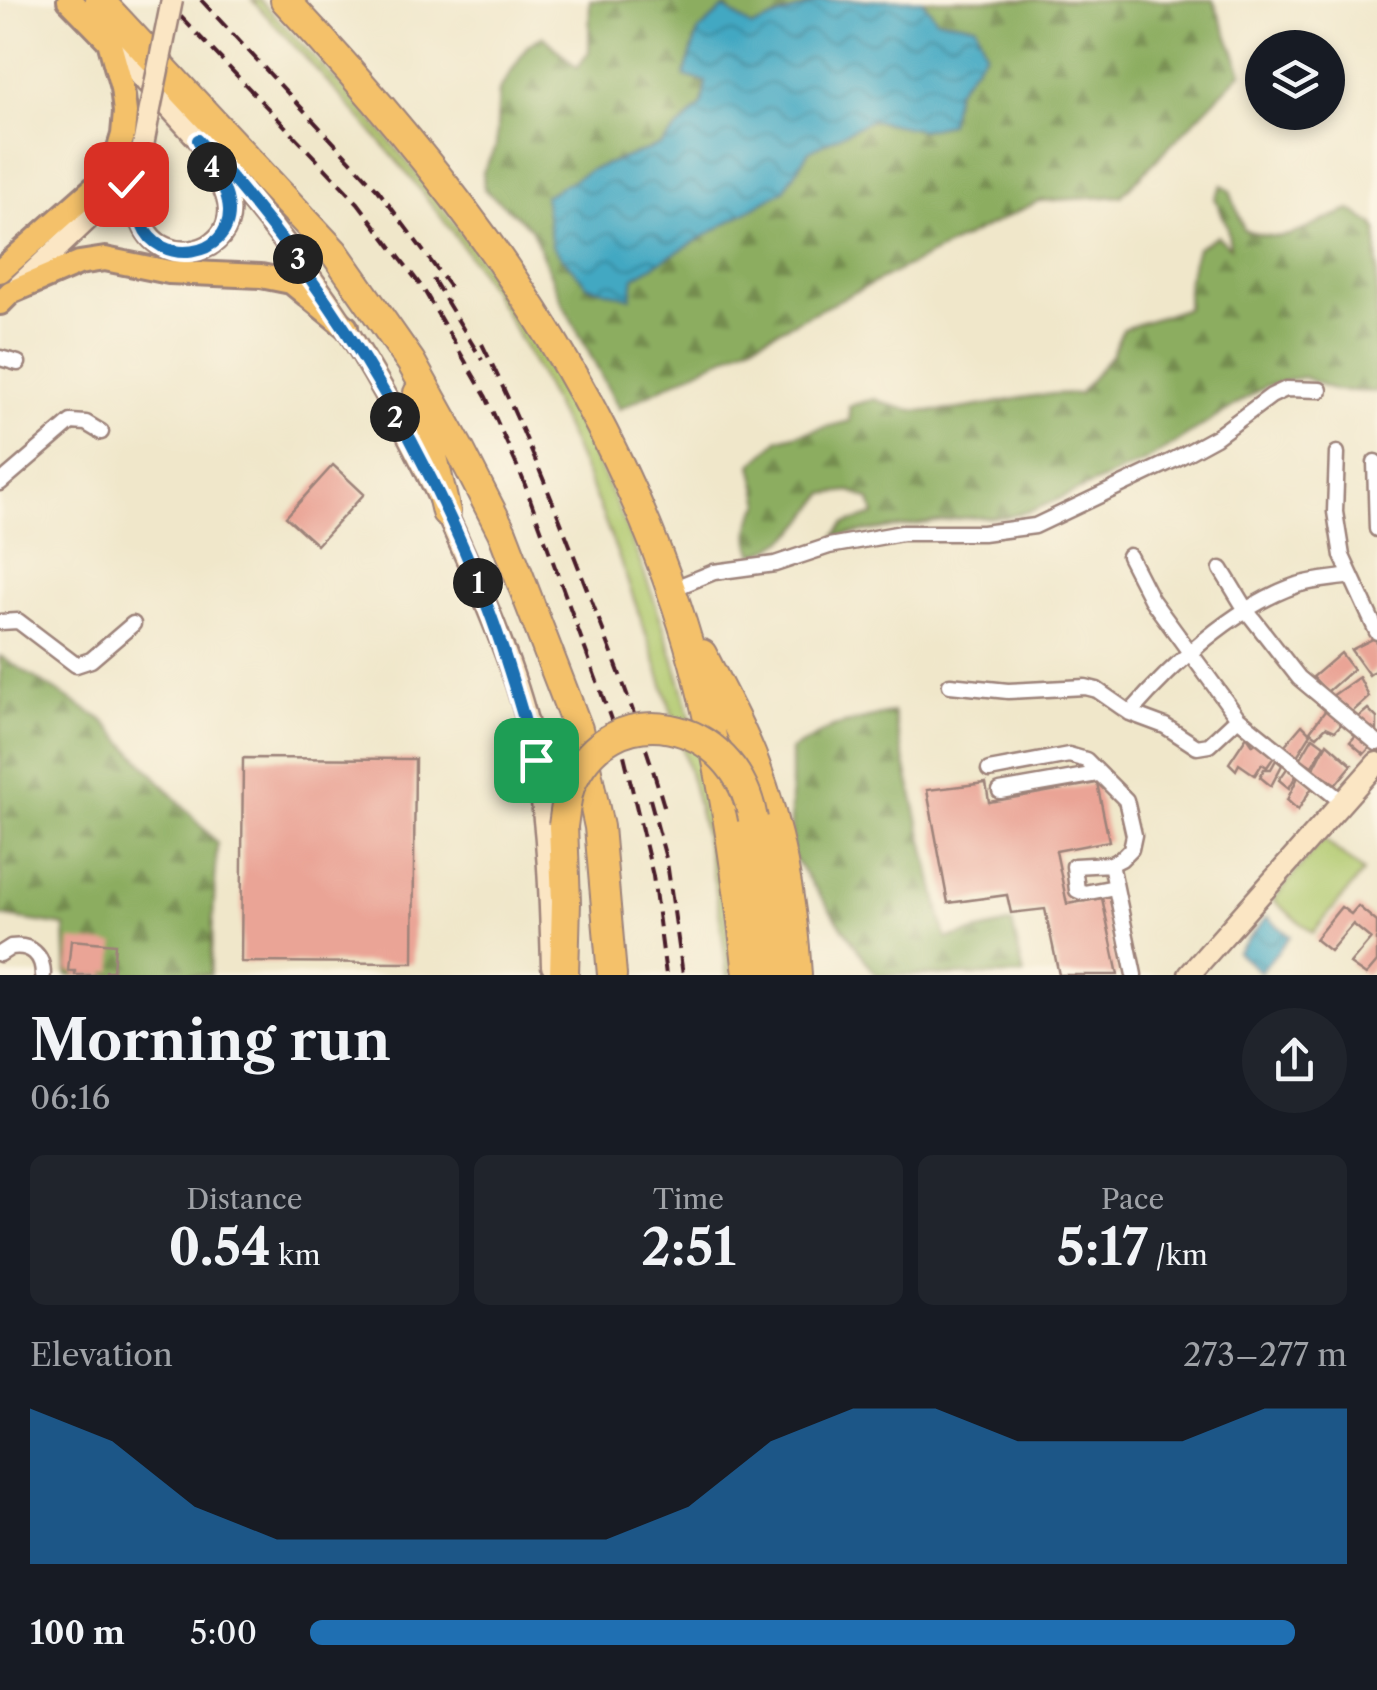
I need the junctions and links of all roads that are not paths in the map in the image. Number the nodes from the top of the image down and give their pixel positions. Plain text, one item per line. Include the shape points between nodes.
1 (69, 0) edge
2 (99, 0) edge
3 (172, 0) edge
4 (285, 0) edge
5 (316, 0) edge
6 (108, 41) junction
7 (337, 55) junction
8 (198, 140) junction
9 (140, 162) junction
10 (0, 271) edge
11 (6, 298) edge
12 (346, 328) junction
13 (0, 358) edge
14 (411, 362) junction
15 (18, 363) dead end
16 (1320, 390) dead end
17 (101, 432) dead end
18 (1337, 453) dead end
19 (1375, 462) edge
20 (0, 482) edge
21 (446, 512) junction
22 (1377, 530) edge
23 (1129, 556) dead end
24 (1221, 569) dead end
25 (1351, 576) junction
26 (673, 598) junction
27 (1246, 610) junction
28 (0, 622) edge
29 (133, 624) dead end
30 (1377, 632) edge
31 (1193, 652) junction
32 (950, 685) dead end
33 (1130, 713) junction
34 (1238, 718) junction
35 (1377, 743) edge
36 (1377, 763) edge
37 (990, 770) dead end
38 (1096, 774) junction
39 (1000, 791) dead end
40 (1341, 801) junction
41 (564, 837) junction
42 (1111, 864) junction
43 (1115, 887) junction
44 (0, 954) edge
45 (44, 975) edge
46 (552, 975) edge
47 (564, 975) edge
48 (581, 975) edge
49 (612, 975) edge
50 (748, 975) edge
51 (776, 975) edge
52 (798, 975) edge
53 (1134, 975) edge
54 (1188, 975) edge

1 - 6 main road
2 - 14 highway via 334,252
3 - 9 main road, bridge
4 - 7 highway
5 - 7 highway
6 - 8 main road
6 - 10 main road via 125,112 118,155 101,182
7 - 26 highway via 435,169 550,332 638,506
8 - 9 main road via 229,207 225,230 203,250 166,249 147,233 139,206
8 - 12 main road
9 - 11 main road via 116,194
11 - 12 main road via 79,262 124,261 180,274 291,282
12 - 21 main road
13 - 15 street
14 - 21 highway
14 - 49 highway via 502,532 578,729 599,827
16 - 26 street via 1272,396 1172,462 1035,526 829,546 775,564 714,572
17 - 20 street via 70,422
18 - 25 street via 1337,532
19 - 22 street
21 - 46 main road via 488,607 536,760
23 - 31 street via 1151,599
24 - 27 street
25 - 27 street via 1297,585
25 - 30 street
26 - 50 highway via 720,783
26 - 52 highway via 766,794
27 - 31 street
27 - 35 street via 1299,678
28 - 29 street via 18,621 76,665
31 - 33 street
31 - 34 street
32 - 33 street via 1008,691 1086,687
33 - 34 street via 1197,747
34 - 40 street
36 - 40 main road
37 - 38 street via 1075,755
38 - 39 street
38 - 42 street via 1126,800 1132,822 1131,849
40 - 54 main road
41 - 47 highway
41 - 48 highway
41 - 51 highway, bridge via 569,790 593,754 615,737 657,728 703,739 742,778
42 - 43 street
42 - 43 street via 1074,866 1077,890
43 - 53 street
44 - 45 street via 11,947 32,949

